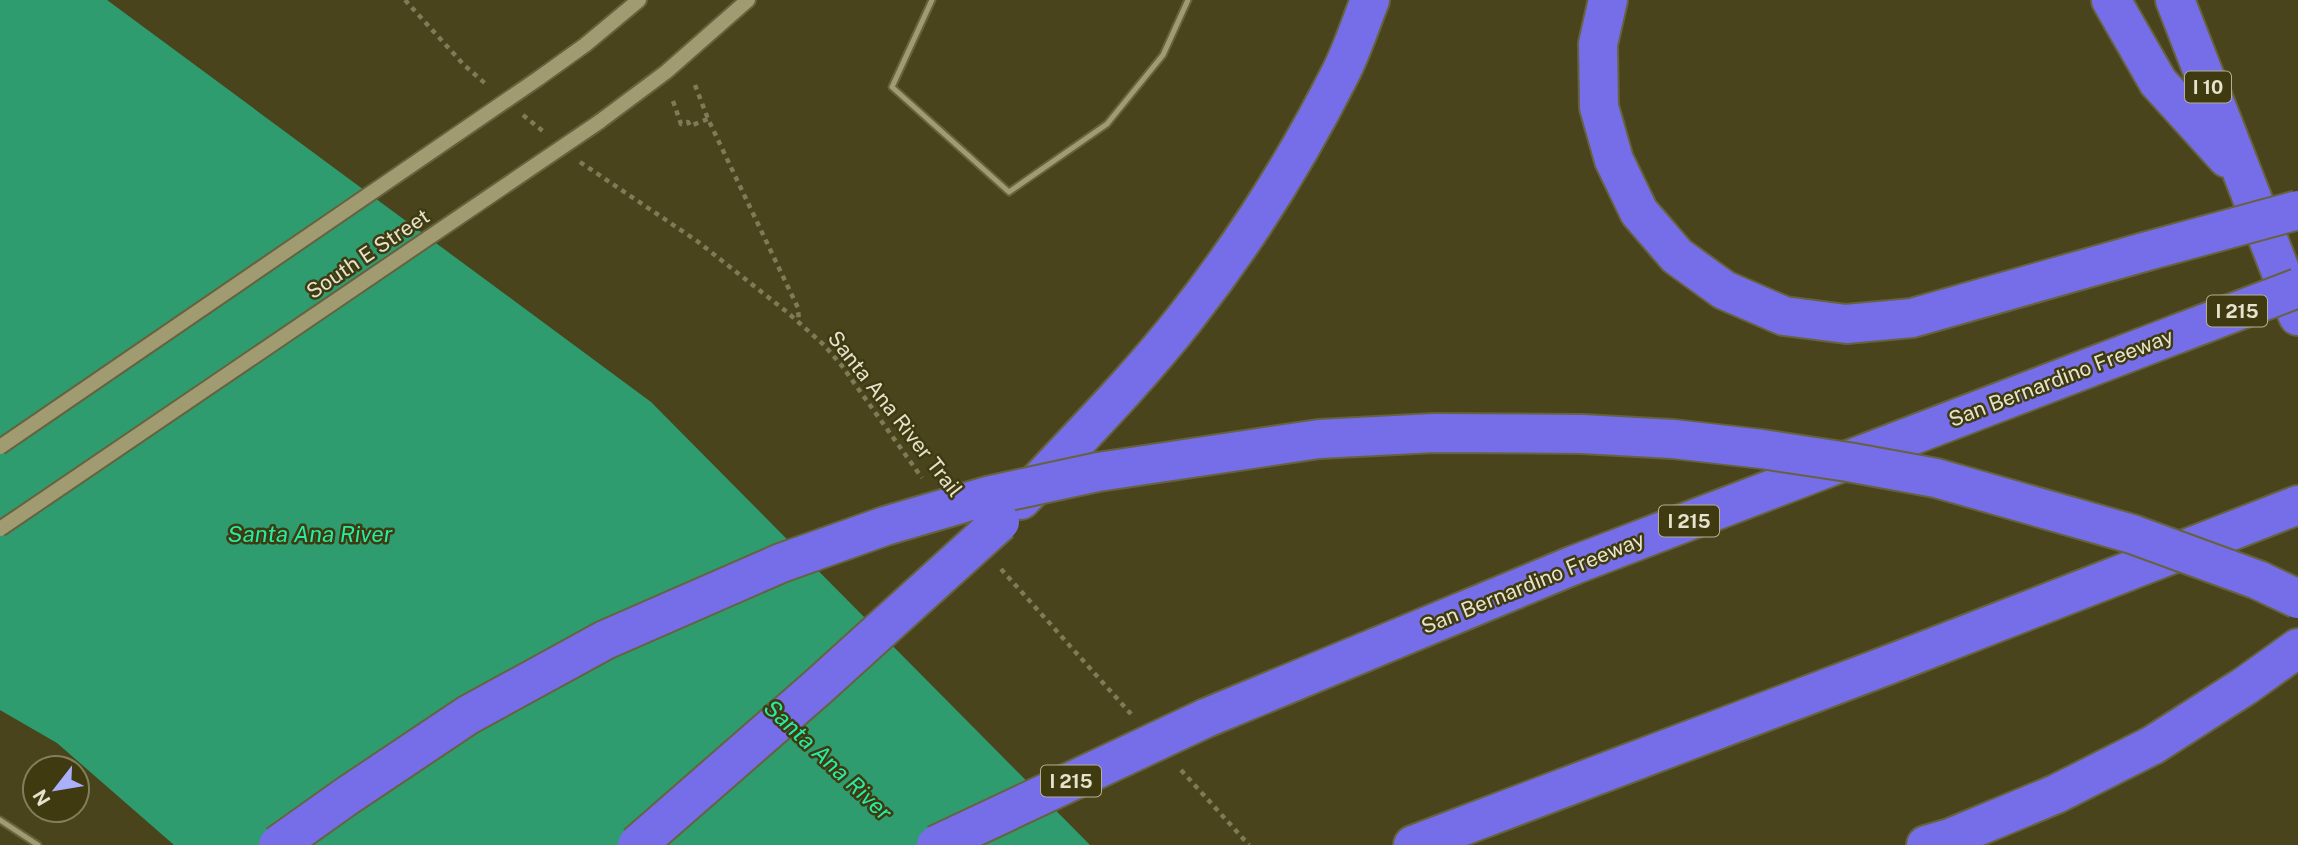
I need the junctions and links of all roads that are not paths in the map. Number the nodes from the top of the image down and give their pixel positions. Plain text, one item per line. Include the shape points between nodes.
1 (639, 0) edge
2 (748, 0) edge
3 (932, 0) edge
4 (1188, 0) edge
5 (1370, 0) edge
6 (1608, 0) edge
7 (2111, 0) edge
8 (2175, 0) edge
9 (2241, 174) junction
10 (2298, 210) edge
11 (2298, 288) edge
12 (2298, 316) edge
13 (0, 446) edge
14 (2298, 505) edge
15 (0, 529) edge
16 (2298, 599) edge
17 (2298, 648) edge
18 (0, 820) edge
19 (38, 845) edge
20 (278, 845) edge
21 (637, 845) edge
22 (936, 845) edge
23 (1413, 845) edge
24 (1926, 845) edge

1 - 13 main road, bridge via 539,78
2 - 15 main road, South E Street, bridge via 666,72 599,122
3 - 4 lane via 892,87 1009,192 1107,124 1163,55
5 - 21 highway, bridge via 1341,72 1292,162 1221,269 1130,383 1000,522
6 - 10 highway, bridge via 1598,44 1599,107 1614,160 1639,212 1677,256 1724,290 1784,316 1846,324 1912,318
7 - 9 highway via 2158,82
8 - 9 highway, I 10
9 - 12 highway, I 10
11 - 22 highway, San Bernardino Freeway / I 215, bridge via 1574,565 1206,718
14 - 23 highway
16 - 20 highway, bridge via 2132,534 1936,478 1847,462 1673,439 1582,434 1434,433 1320,439 1098,472 991,495 781,563 605,640 468,715
17 - 24 highway via 2153,745 2068,788
18 - 19 lane

